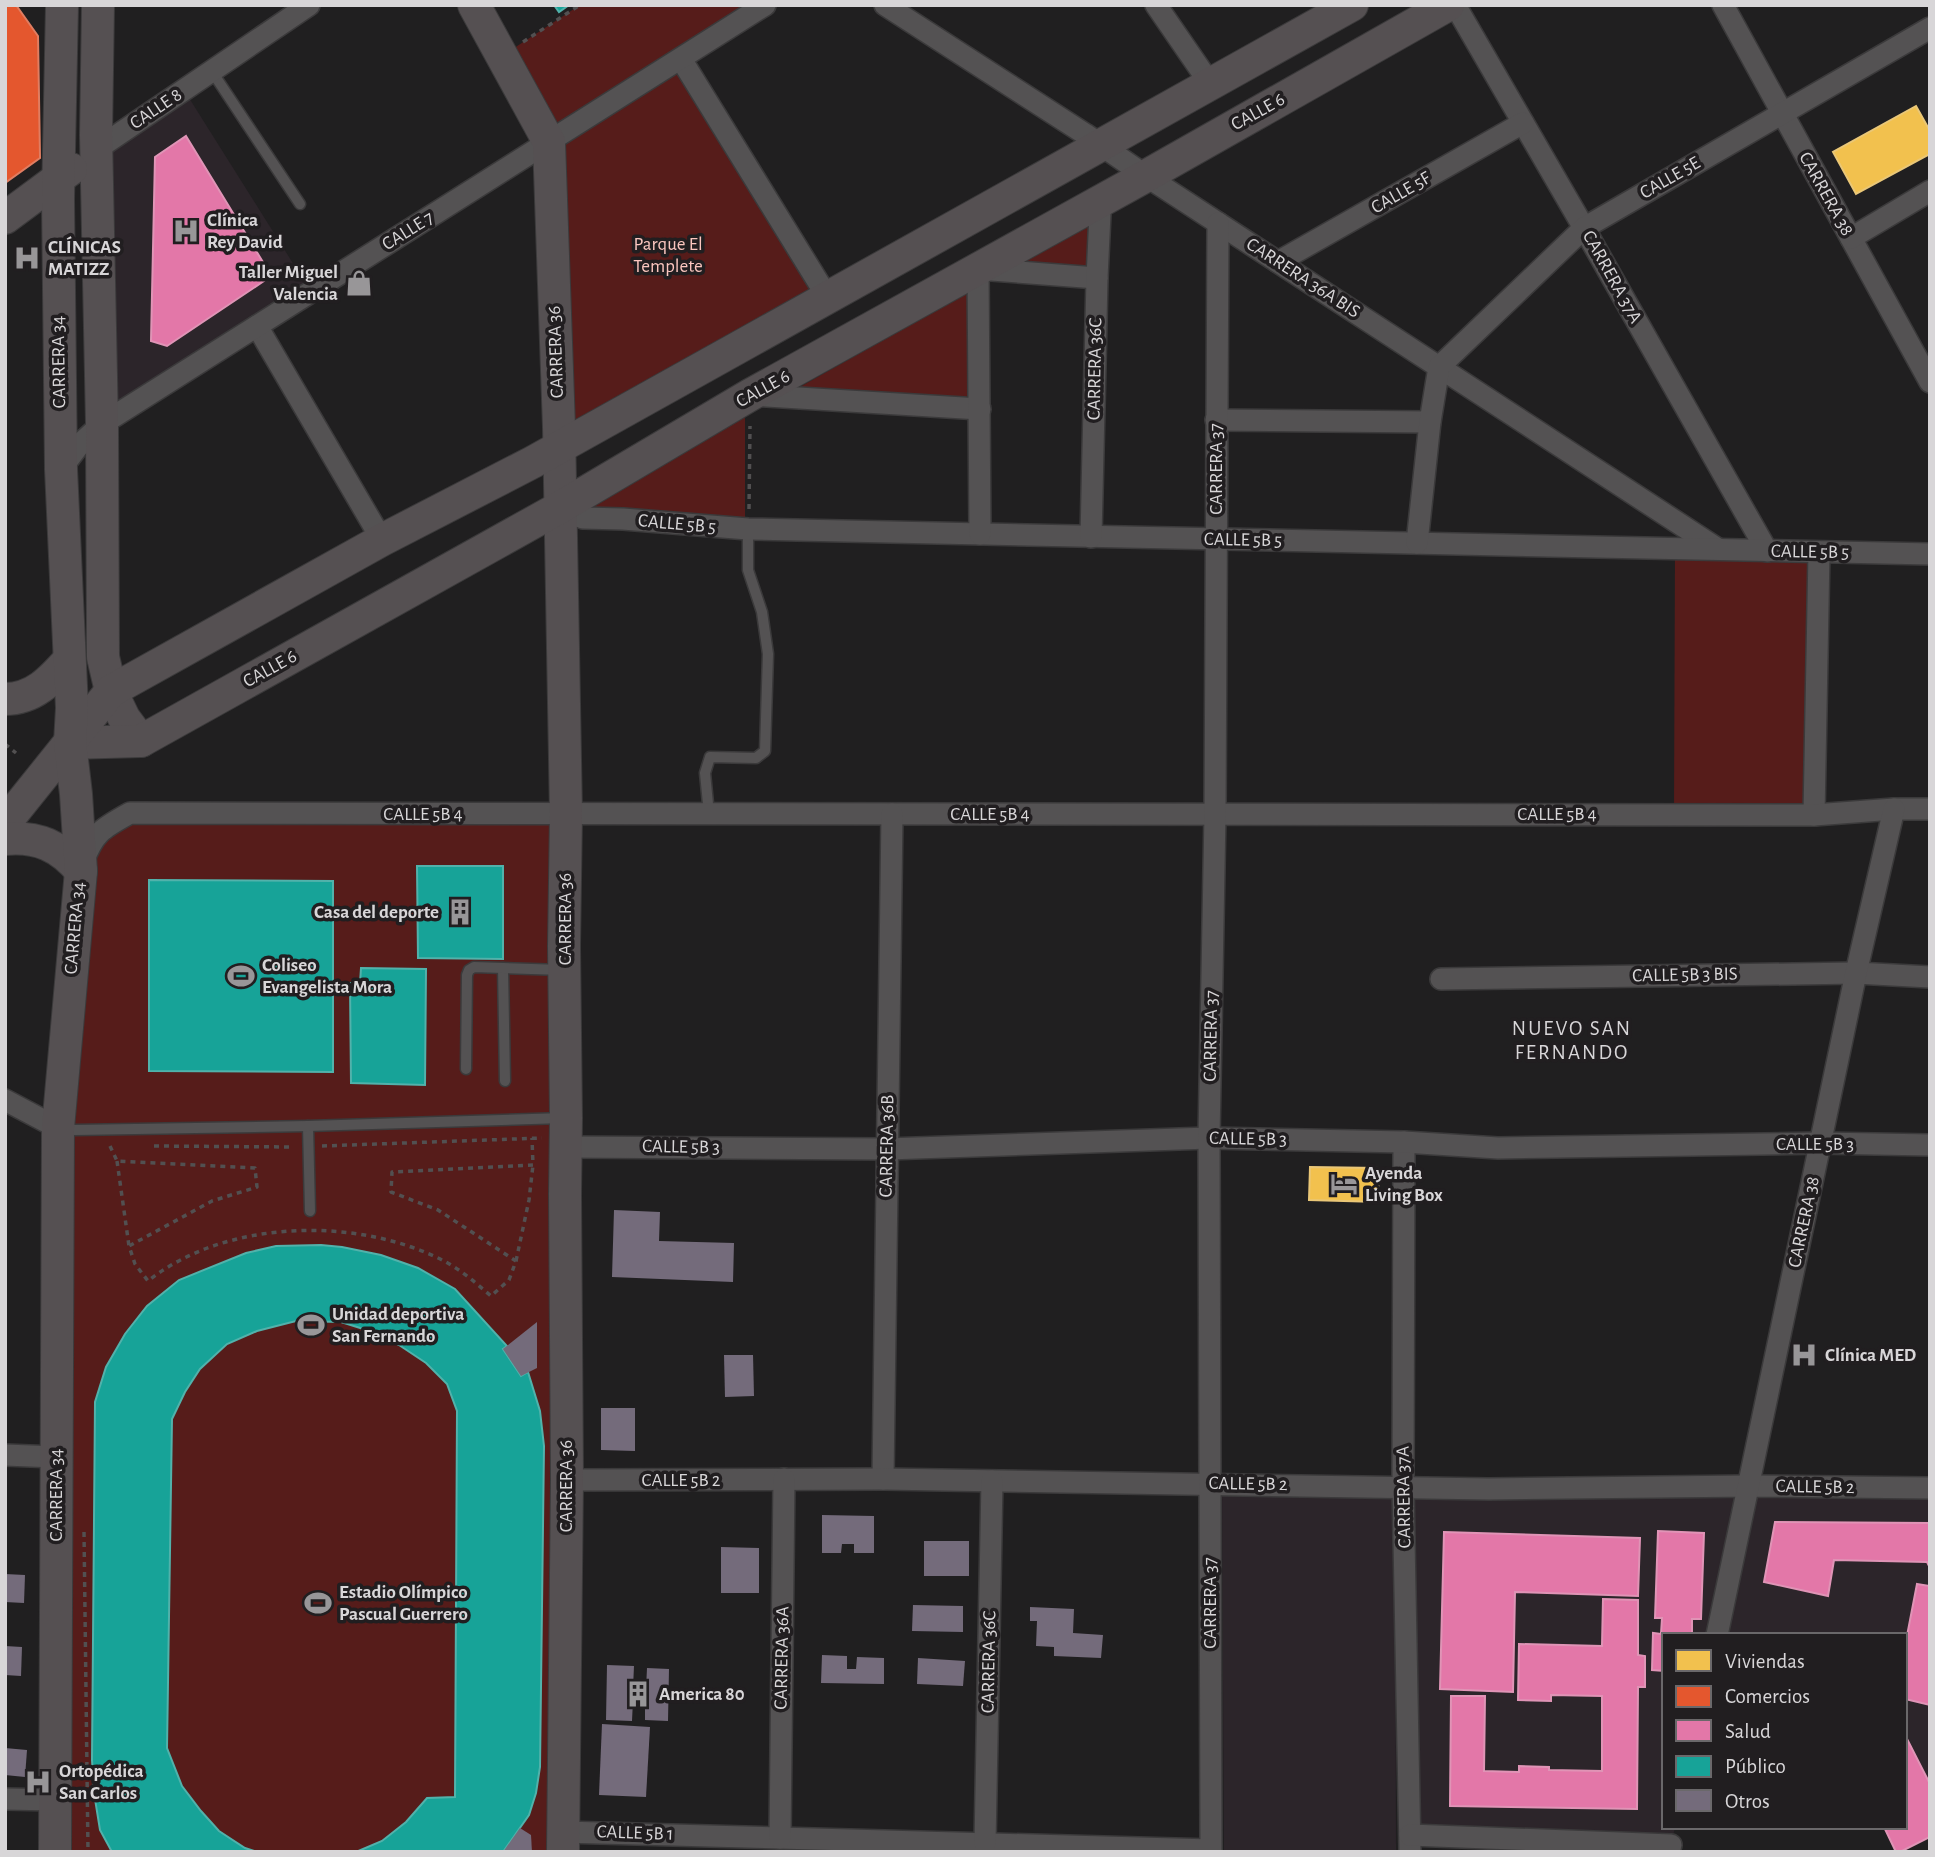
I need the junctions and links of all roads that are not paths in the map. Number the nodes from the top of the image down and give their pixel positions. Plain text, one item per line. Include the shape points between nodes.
1 (62, 5) edge
2 (98, 5) edge
3 (309, 5) edge
4 (474, 5) edge
5 (765, 5) edge
6 (885, 5) edge
7 (1156, 5) edge
8 (1352, 5) edge
9 (1448, 5) edge
10 (1455, 5) edge
11 (1723, 5) edge
12 (1930, 28) edge
13 (681, 59) junction
14 (211, 70) junction
15 (1211, 85) junction
16 (1782, 112) junction
17 (1524, 123) junction
18 (549, 142) junction
19 (1101, 147) junction
20 (97, 149) junction
21 (1146, 176) junction
22 (58, 178) junction
23 (1930, 191) edge
24 (1098, 202) junction
25 (300, 204) dead end
26 (5, 218) edge
27 (1218, 223) junction
28 (1584, 228) junction
29 (1851, 238) junction
30 (1278, 262) junction
31 (978, 269) junction
32 (1097, 278) junction
33 (828, 298) junction
34 (257, 326) junction
35 (1438, 367) junction
36 (1930, 382) edge
37 (750, 409) junction
38 (980, 409) junction
39 (1216, 420) junction
40 (1430, 422) junction
41 (102, 424) junction
42 (558, 448) junction
43 (61, 469) junction
44 (559, 508) junction
45 (748, 529) junction
46 (980, 534) junction
47 (1091, 537) junction
48 (1216, 539) junction
49 (383, 540) junction
50 (1417, 543) junction
51 (1721, 551) junction
52 (1767, 551) junction
53 (1819, 552) junction
54 (1930, 554) edge
55 (69, 660) junction
56 (111, 691) junction
57 (5, 699) edge
58 (141, 741) junction
59 (70, 743) junction
60 (1894, 809) junction
61 (1930, 809) edge
62 (566, 814) junction
63 (709, 814) junction
64 (892, 814) junction
65 (1215, 814) junction
66 (1814, 814) junction
67 (5, 823) edge
68 (5, 839) edge
69 (80, 871) junction
70 (503, 968) junction
71 (565, 971) junction
72 (1856, 972) junction
73 (1930, 977) edge
74 (1441, 979) dead end
75 (466, 1069) dead end
76 (505, 1081) dead end
77 (5, 1100) edge
78 (308, 1126) junction
79 (58, 1128) junction
80 (566, 1132) junction
81 (1209, 1138) junction
82 (1404, 1142) junction
83 (1821, 1143) junction
84 (1930, 1145) edge
85 (887, 1149) junction
86 (310, 1211) dead end
87 (5, 1455) edge
88 (57, 1457) junction
89 (784, 1479) junction
90 (883, 1479) junction
91 (567, 1480) junction
92 (992, 1481) junction
93 (1210, 1483) junction
94 (1749, 1486) junction
95 (1403, 1487) junction
96 (1930, 1488) edge
97 (1717, 1633) edge
98 (5, 1799) edge
99 (55, 1800) junction
100 (780, 1838) junction
101 (1673, 1841) edge
102 (563, 1842) edge
103 (985, 1843) junction
104 (1410, 1843) edge
105 (863, 1846) edge
106 (1211, 1850) joint
107 (55, 1852) edge

1 - 22 main road, CARRERA 34
2 - 20 main road
3 - 14 street, CALLE 8
4 - 18 main road, CARRERA 36
5 - 13 street, CALLE 7
6 - 19 street, CARRERA 36A BIS
7 - 15 street
8 - 15 main road
9 - 21 main road, CALLE 6
10 - 17 street, CARRERA 37A
11 - 16 street, CARRERA 38
12 - 16 street, CALLE 5E
13 - 18 street, CALLE 7
13 - 33 street
14 - 20 street, CALLE 8
14 - 25 lane
15 - 19 main road
16 - 28 street, CALLE 5E
16 - 29 street, CARRERA 38
17 - 28 street, CARRERA 37A
17 - 30 street, CALLE 5F
18 - 34 street, CALLE 7
18 - 42 main road, CARRERA 36
19 - 21 street, CARRERA 36A BIS
19 - 33 main road
20 - 22 main road, CALLE 8
20 - 41 main road
21 - 24 main road, CALLE 6
21 - 27 street, CARRERA 36A BIS
22 - 26 main road, CALLE 8
22 - 43 main road, CARRERA 34
23 - 29 street
24 - 31 main road, CALLE 6
24 - 32 street, CARRERA 36C
27 - 30 street, CARRERA 36A BIS
27 - 39 street, CARRERA 37
28 - 35 street, CALLE 5E
28 - 52 street, CARRERA 37A
29 - 36 street, CARRERA 38
30 - 35 street, CARRERA 36A BIS
31 - 32 street
31 - 37 main road, CALLE 6
31 - 38 street
32 - 47 street, CARRERA 36C
33 - 42 main road
34 - 41 street, CALLE 7
34 - 49 street
35 - 40 street
35 - 51 street, CARRERA 36A BIS
37 - 38 street
37 - 44 main road, CALLE 6
38 - 46 street
39 - 40 street
39 - 48 street, CARRERA 37
40 - 50 street
41 - 43 street, CALLE 7
41 - 56 main road via 103,657
42 - 44 main road, CARRERA 36
42 - 49 main road
43 - 55 main road, CARRERA 34
44 - 45 street, CALLE 5B 5 via 583,518
44 - 58 main road, CALLE 6
44 - 62 main road, CARRERA 36
45 - 46 street, CALLE 5B 5
45 - 63 lane via 748,570 762,612 768,654 765,751 756,758 710,757 705,773
46 - 47 street, CALLE 5B 5
47 - 48 street, CALLE 5B 5
48 - 50 street, CALLE 5B 5
48 - 65 street, CARRERA 37
49 - 56 main road
50 - 51 street, CALLE 5B 5
51 - 52 street, CALLE 5B 5
52 - 53 street, CALLE 5B 5
53 - 54 street, CALLE 5B 5
53 - 66 street
55 - 57 main road via 48,684 29,695
55 - 59 main road, CARRERA 34
56 - 58 main road
56 - 59 main road
58 - 59 main road, CALLE 6
59 - 67 main road
59 - 69 main road, CARRERA 34
60 - 61 street, CALLE 5B 4
60 - 66 street, CALLE 5B 4
60 - 72 street, CARRERA 38
62 - 63 street, CALLE 5B 4
62 - 69 street, CALLE 5B 4 via 130,813 98,832
62 - 71 main road, CARRERA 36
63 - 64 street, CALLE 5B 4
64 - 65 street, CALLE 5B 4
64 - 85 street, CARRERA 36B
65 - 66 street, CALLE 5B 4
65 - 81 street, CARRERA 37
68 - 69 main road via 54,846
69 - 79 main road, CARRERA 34
70 - 71 lane
70 - 75 lane via 474,967 467,975
70 - 76 lane
71 - 80 main road, CARRERA 36
72 - 73 street, CALLE 5B 3 BIS
72 - 74 street, CALLE 5B 3 BIS
72 - 83 street, CARRERA 38
77 - 79 street
78 - 79 lane
78 - 80 lane
78 - 86 lane
79 - 88 main road, CARRERA 34
80 - 85 street, CALLE 5B 3
80 - 91 main road, CARRERA 36
81 - 82 street, CALLE 5B 3
81 - 85 street, CALLE 5B 3
81 - 93 street, CARRERA 37
82 - 83 street, CALLE 5B 3 via 1498,1148
82 - 95 street, CARRERA 37A
83 - 84 street, CALLE 5B 3
83 - 94 street, CARRERA 38
85 - 90 street, CARRERA 36B
87 - 88 street
88 - 99 main road, CARRERA 34
89 - 90 street, CALLE 5B 2
89 - 91 street, CALLE 5B 2
89 - 100 street, CARRERA 36A
90 - 92 street, CALLE 5B 2
91 - 102 main road, CARRERA 36
92 - 93 street, CALLE 5B 2
92 - 103 street, CARRERA 36C
93 - 95 street, CALLE 5B 2
93 - 106 street, CARRERA 37
94 - 95 street, CALLE 5B 2
94 - 96 street, CALLE 5B 2
94 - 97 street, CARRERA 38
95 - 104 street, CARRERA 37A
98 - 99 street
99 - 107 main road, CARRERA 34
100 - 102 street, CALLE 5B 1
100 - 105 street, CALLE 5B 1
101 - 104 street
103 - 105 street, CALLE 5B 1
103 - 106 street, CALLE 5B 1

